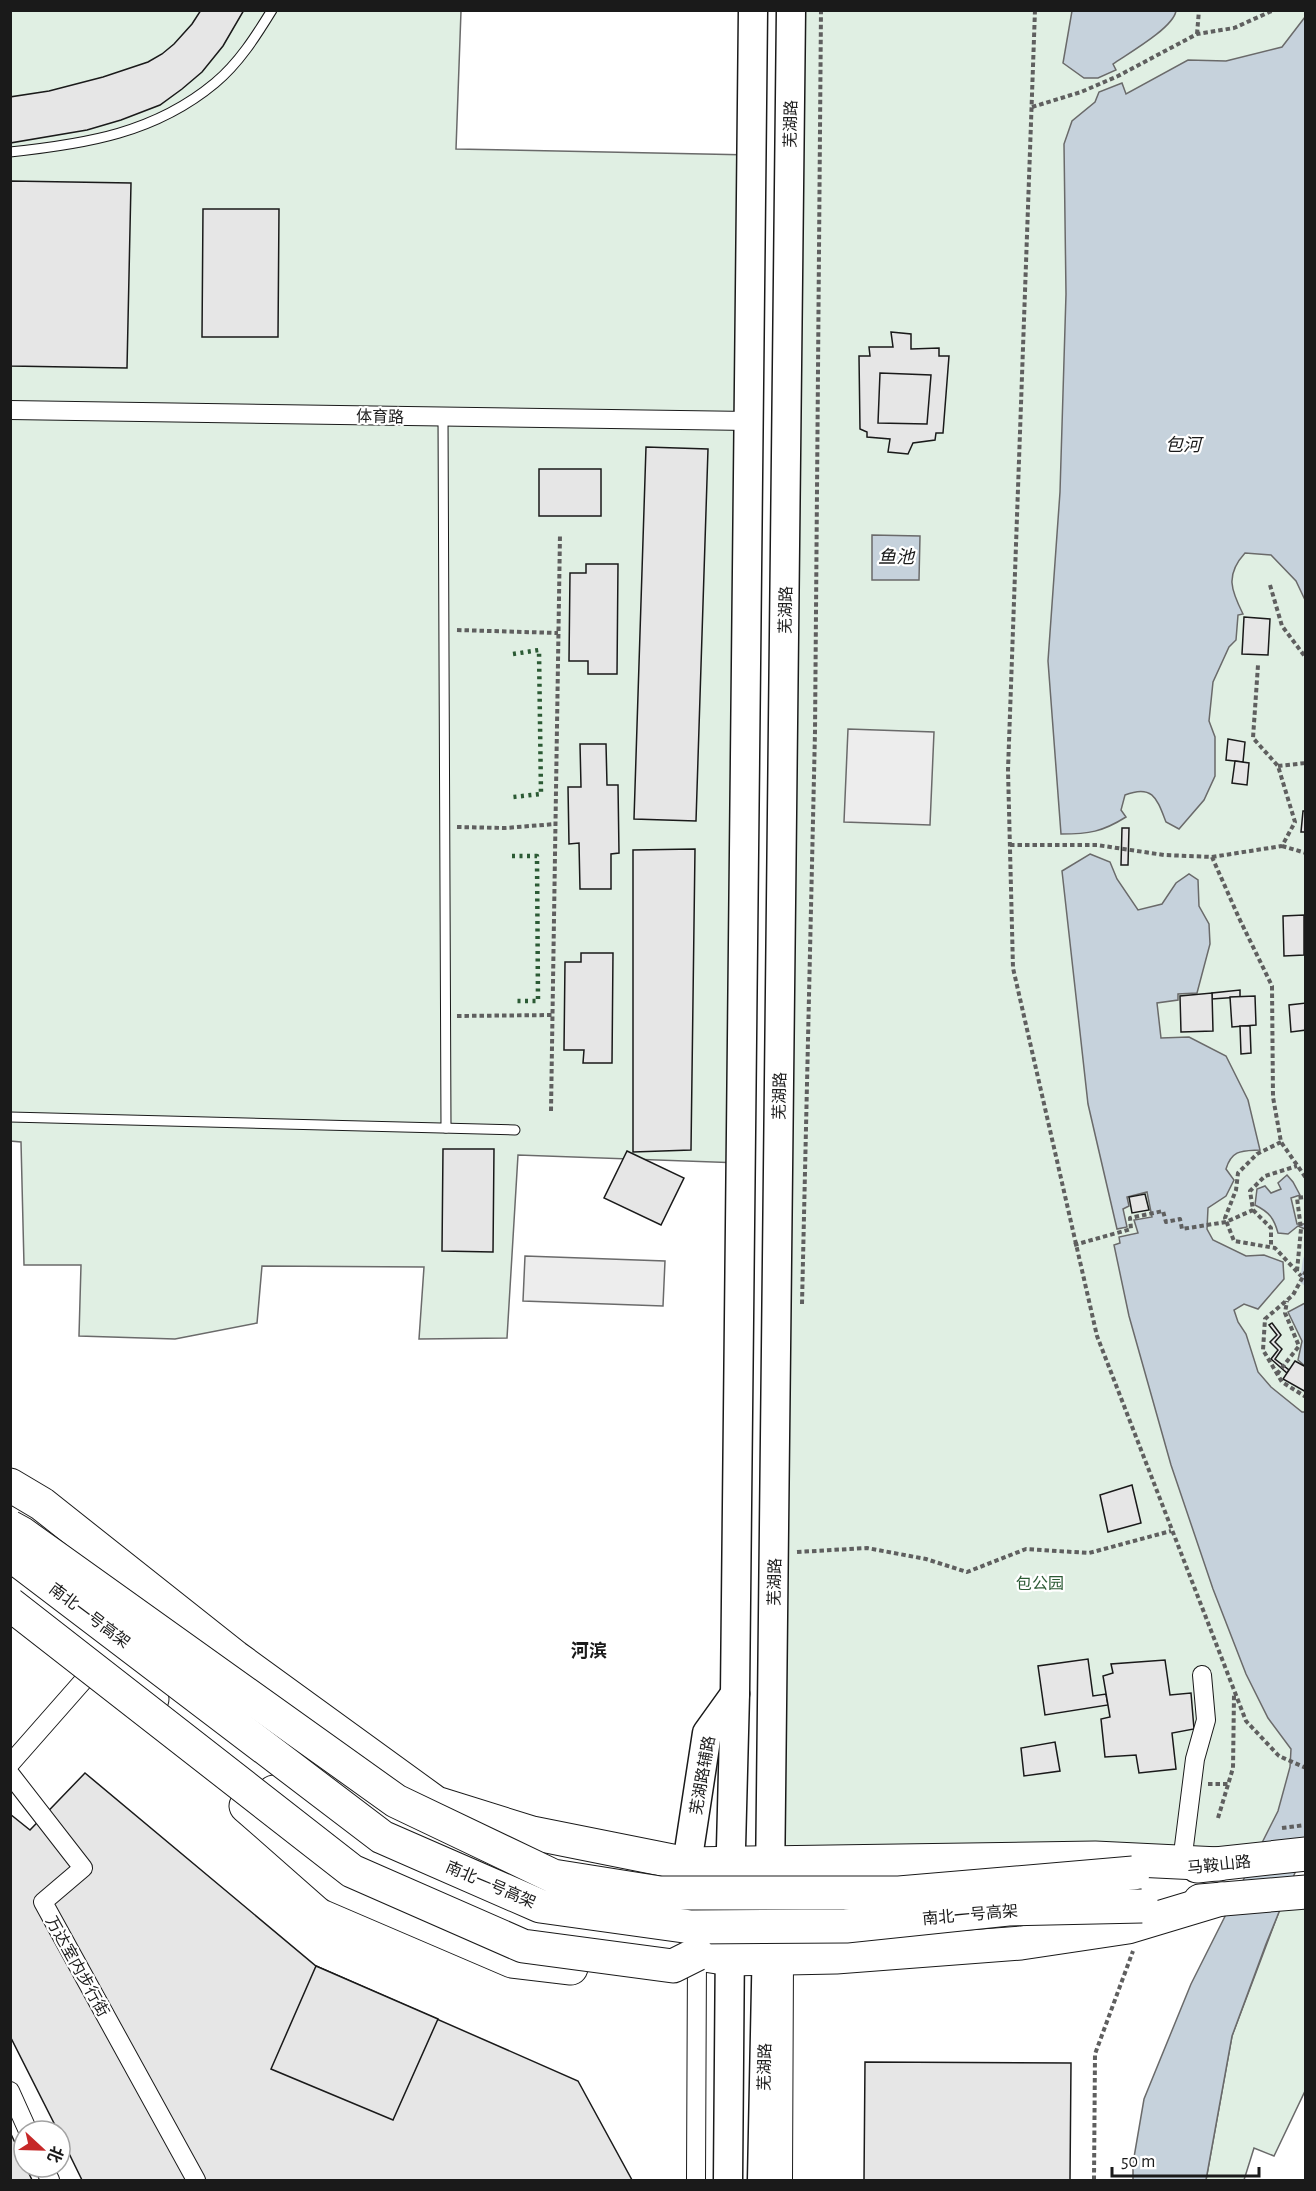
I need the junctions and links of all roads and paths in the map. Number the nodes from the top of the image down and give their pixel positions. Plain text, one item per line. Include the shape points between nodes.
1 (272, 10) edge
2 (753, 10) edge
3 (791, 10) edge
4 (821, 10) edge
5 (1035, 10) edge
6 (1199, 10) edge
7 (1274, 10) edge
8 (1197, 34) junction
9 (1032, 107) junction
10 (10, 152) edge
11 (10, 410) edge
12 (443, 417) junction
13 (749, 421) junction
14 (560, 534) dead end
15 (1270, 585) dead end
16 (444, 630) junction
17 (558, 633) junction
18 (1305, 658) edge
19 (1258, 665) dead end
20 (1305, 763) edge
21 (1278, 766) junction
22 (555, 824) junction
23 (444, 826) junction
24 (1010, 845) junction
25 (1282, 846) junction
26 (1305, 853) edge
27 (1212, 857) junction
28 (553, 1015) junction
29 (444, 1016) junction
30 (551, 1111) dead end
31 (10, 1117) edge
32 (446, 1128) junction
33 (515, 1130) dead end
34 (1281, 1142) junction
35 (1297, 1166) junction
36 (1305, 1178) edge
37 (1305, 1197) edge
38 (1253, 1210) junction
39 (1226, 1222) junction
40 (1074, 1245) junction
41 (1271, 1247) junction
42 (1297, 1271) junction
43 (1305, 1271) edge
44 (1301, 1276) junction
45 (1287, 1301) junction
46 (802, 1304) dead end
47 (1277, 1374) junction
48 (1305, 1397) edge
49 (10, 1485) edge
50 (10, 1527) edge
51 (1171, 1531) junction
52 (798, 1540) dead end
53 (10, 1554) edge
54 (10, 1580) edge
55 (10, 1599) edge
56 (10, 1604) edge
57 (106, 1656) junction
58 (1202, 1675) dead end
59 (1234, 1691) junction
60 (735, 1694) junction
61 (10, 1764) edge
62 (1305, 1768) edge
63 (10, 1774) edge
64 (1218, 1818) dead end
65 (1305, 1854) edge
66 (1182, 1862) junction
67 (771, 1863) junction
68 (687, 1864) junction
69 (730, 1864) junction
70 (1219, 1864) junction
71 (1133, 1874) joint
72 (1305, 1892) edge
73 (1221, 1899) junction
74 (1134, 1948) dead end
75 (697, 1954) junction
76 (730, 1959) junction
77 (775, 1959) junction
78 (10, 2091) edge
79 (23, 2119) edge
80 (196, 2181) edge
81 (696, 2181) edge
82 (728, 2181) edge
83 (762, 2181) edge
84 (783, 2181) edge
85 (1094, 2181) edge

1 - 10 lane via 248,47 216,82 166,114 122,134
2 - 13 main road
3 - 67 main road, 芜湖路
4 - 46 path via 815,732
5 - 9 path
6 - 8 path
7 - 8 path via 1233,28
8 - 9 path via 1118,76
9 - 24 path via 1008,770
11 - 12 street, 体育路
12 - 13 street, 体育路
12 - 16 lane
13 - 60 main road
14 - 17 path
15 - 18 path via 1282,626
16 - 17 path
16 - 23 lane
17 - 22 path
19 - 21 path via 1253,738
20 - 21 path
21 - 25 path via 1295,822
22 - 23 path via 505,828
22 - 28 path
23 - 29 lane
24 - 27 path via 1097,845
24 - 40 path via 1013,968
25 - 26 path
25 - 27 path
27 - 34 path via 1272,986 1274,1096
28 - 29 path
28 - 30 path
29 - 32 lane
31 - 32 lane
32 - 33 lane
34 - 35 path
34 - 39 path via 1257,1154 1238,1173
35 - 36 path
35 - 38 path via 1265,1176 1250,1191
37 - 42 path via 1297,1198 1301,1223
38 - 39 path
38 - 41 path via 1271,1228
39 - 40 path via 1182,1229 1180,1219 1166,1222 1163,1212 1130,1218 1131,1229
39 - 41 path via 1234,1241
40 - 51 path via 1097,1336
41 - 42 path
42 - 44 path
43 - 44 path
44 - 45 path
45 - 47 path via 1285,1313 1299,1346
45 - 47 path via 1265,1319 1263,1350
47 - 48 path via 1282,1382
49 - 68 highway via 42,1504 235,1657 436,1803 532,1833
50 - 71 highway, 南北一号高架, bridge via 396,1801 553,1876 660,1893 899,1893
51 - 52 path via 1089,1553 1026,1550 968,1572 927,1559 867,1548 797,1552
51 - 59 path
53 - 73 highway, 南北一号高架, bridge via 382,1837 540,1906 691,1927 846,1926 1008,1910
54 - 57 highway
55 - 75 highway via 337,1886 512,1961 666,1980
56 - 75 highway, bridge via 352,1871 523,1946 674,1965
57 - 61 street
57 - 75 highway via 151,1699 232,1762 364,1856 514,1925
58 - 66 street via 1206,1720 1195,1759
59 - 62 path via 1246,1721 1279,1756
59 - 64 path via 1233,1768
60 - 68 main road, 芜湖路辅路 via 707,1733
60 - 69 main road
63 - 80 street, 万达室内步行街 via 83,1869 43,1902
65 - 70 highway, 马鞍山路
66 - 67 highway via 1095,1858
66 - 70 highway
67 - 69 highway
67 - 77 main road, 芜湖路
68 - 69 highway
69 - 76 main road
70 - 71 highway, 马鞍山路
72 - 73 highway
73 - 77 highway via 1128,1927 1021,1943
74 - 85 path via 1095,2054
75 - 76 highway
75 - 81 street
76 - 77 highway
76 - 82 main road
77 - 83 main road, 芜湖路
77 - 84 street
78 - 79 street

